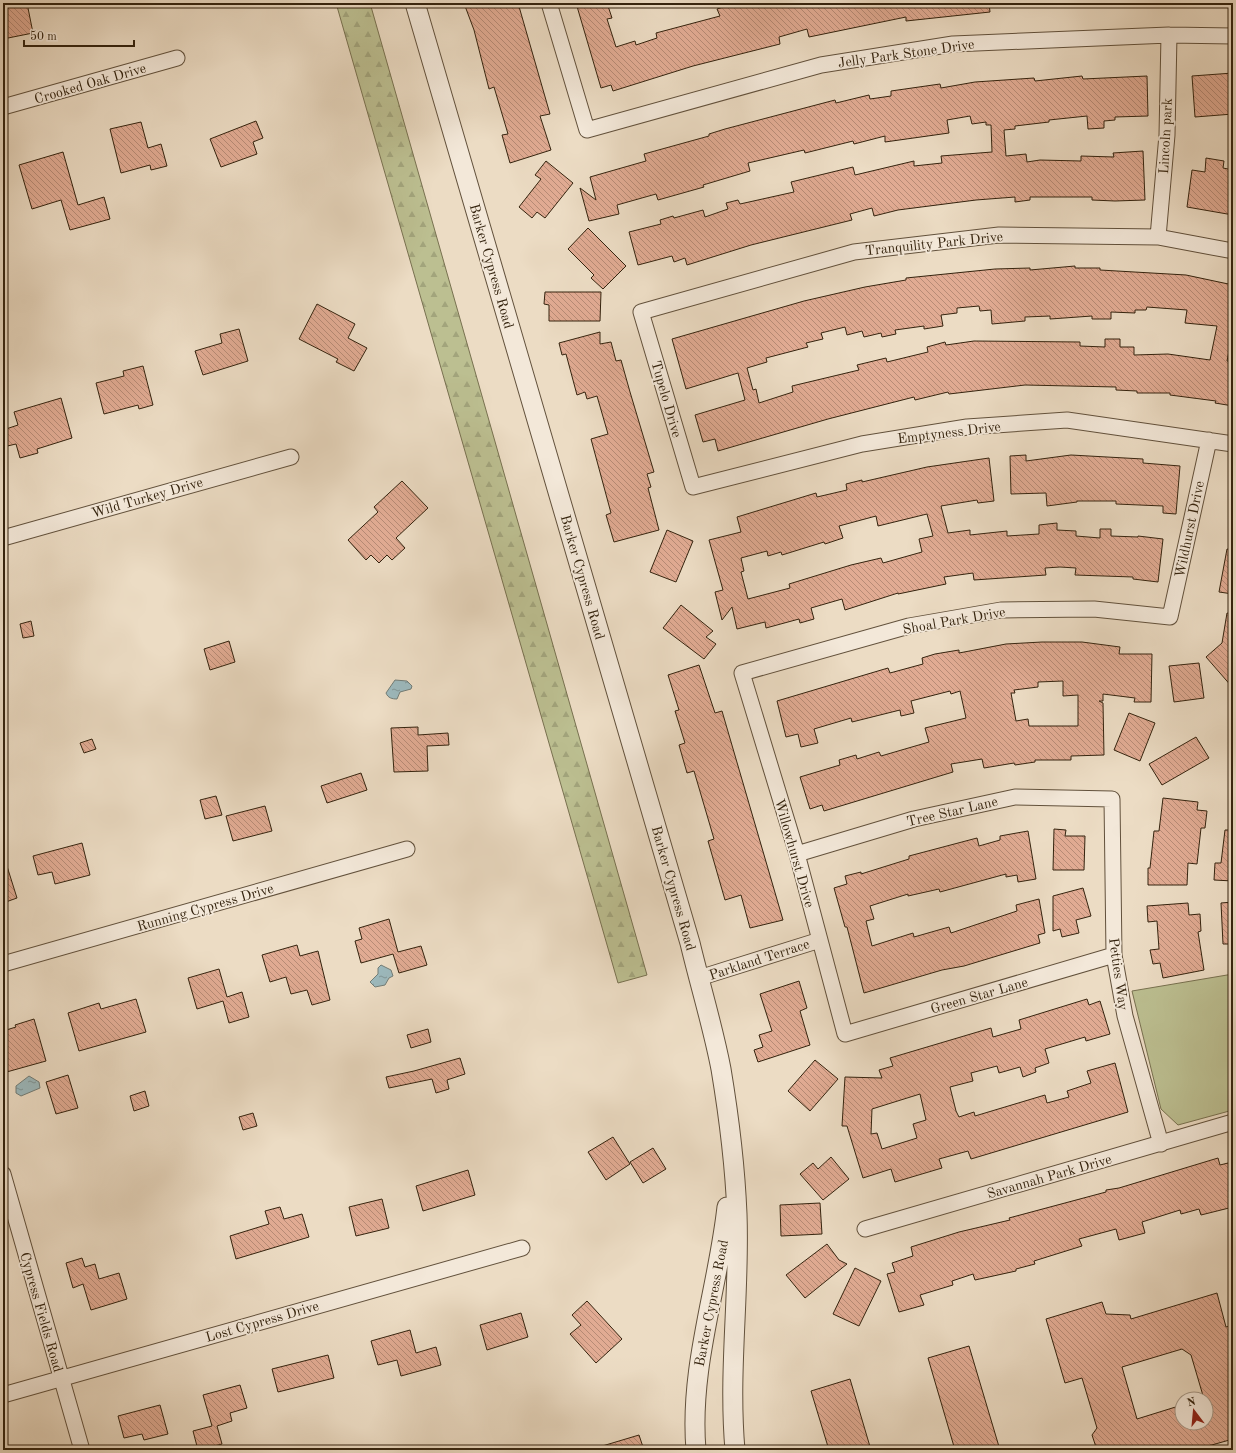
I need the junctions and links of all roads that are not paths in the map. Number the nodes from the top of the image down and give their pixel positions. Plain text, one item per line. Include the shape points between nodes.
1 (415, 3) edge
2 (549, 3) edge
3 (1169, 35) junction
4 (1233, 36) edge
5 (176, 58) dead end
6 (3, 107) edge
7 (1158, 237) junction
8 (1233, 251) edge
9 (641, 312) joint
10 (1209, 440) junction
11 (1233, 444) edge
12 (291, 457) dead end
13 (693, 487) joint
14 (3, 538) edge
15 (1170, 617) joint
16 (742, 673) joint
17 (1112, 799) joint
18 (407, 849) dead end
19 (797, 854) junction
20 (820, 940) junction
21 (1114, 955) junction
22 (3, 964) edge
23 (699, 978) junction
24 (845, 1034) joint
25 (1233, 1122) edge
26 (1161, 1144) junction
27 (733, 1156) junction
28 (3, 1174) edge
29 (865, 1229) dead end
30 (522, 1248) dead end
31 (60, 1378) junction
32 (3, 1395) edge
33 (82, 1450) edge
34 (696, 1450) edge
35 (735, 1450) edge

1 - 23 street, Barker Cypress Road
2 - 3 street, Jelly Park Stone Drive via 587,130 821,65 953,44
3 - 4 street, Jelly Park Stone Drive
3 - 7 street, Lincoln park via 1167,135
5 - 6 street, Crooked Oak Drive
7 - 8 street, Tranquility Park Drive
7 - 9 street, Tranquility Park Drive via 999,235 854,252
9 - 13 street, Tupelo Drive
10 - 11 street, Emptyness Drive
10 - 13 street, Emptyness Drive via 1067,420 967,427 862,444
10 - 15 street, Wildhurst Drive
12 - 14 street, Wild Turkey Drive
15 - 16 street, Shoal Park Drive via 1094,608 1001,610 909,626
16 - 19 street, Willowhurst Drive
17 - 19 street, Tree Star Lane via 1015,797 914,819
17 - 21 street, Petties Way
18 - 22 street, Running Cypress Drive
19 - 20 street, Willowhurst Drive
20 - 23 street, Parkland Terrace
20 - 24 street, Willowhurst Drive
21 - 24 street, Green Star Lane
21 - 26 street, Petties Way via 1125,1016
23 - 27 street, Barker Cypress Road via 721,1068
25 - 26 street, Savannah Park Drive
26 - 29 street, Savannah Park Drive
27 - 34 street, Barker Cypress Road via 726,1222 699,1362 695,1396
27 - 35 street, Barker Cypress Road via 738,1255 733,1385
28 - 31 street, Cypress Fields Road
30 - 31 street, Lost Cypress Drive
31 - 32 street, Lost Cypress Drive
31 - 33 street, Cypress Fields Road

